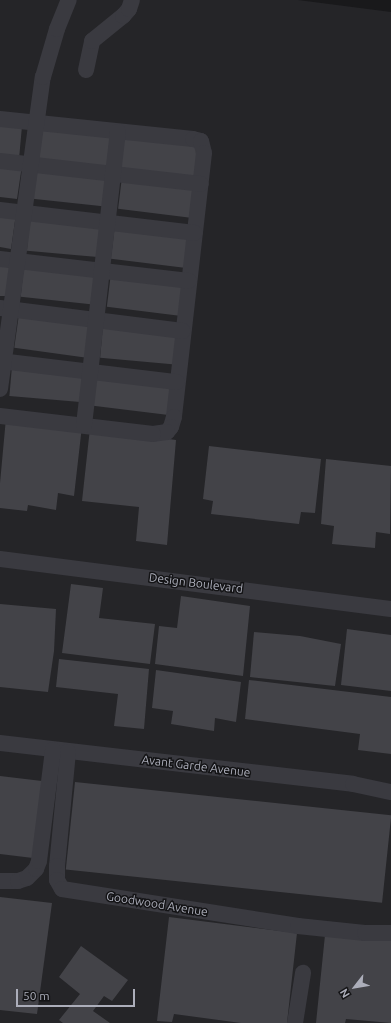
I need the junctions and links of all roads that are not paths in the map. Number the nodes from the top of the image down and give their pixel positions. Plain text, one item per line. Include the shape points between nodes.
1 (69, 0) edge
2 (132, 0) edge
3 (86, 70) dead end
4 (0, 119) edge
5 (37, 124) junction
6 (118, 132) junction
7 (0, 161) edge
8 (30, 164) junction
9 (114, 174) junction
10 (201, 184) junction
11 (0, 210) edge
12 (23, 213) junction
13 (108, 222) junction
14 (195, 233) junction
15 (0, 259) edge
16 (17, 261) junction
17 (102, 271) junction
18 (189, 281) junction
19 (5, 309) edge
20 (97, 321) junction
21 (183, 331) junction
22 (2, 361) edge
23 (91, 372) junction
24 (177, 382) junction
25 (0, 389) edge
26 (0, 416) edge
27 (84, 425) junction
28 (0, 559) edge
29 (391, 609) edge
30 (0, 743) edge
31 (61, 751) junction
32 (391, 792) edge
33 (0, 881) edge
34 (391, 933) edge
35 (303, 973) dead end
36 (295, 1023) edge

1 - 5 street via 57,29 43,77
2 - 3 street via 123,16 92,41
4 - 5 street
5 - 6 street
5 - 8 street
6 - 9 street
6 - 10 street via 201,141 204,153
7 - 8 street
8 - 9 street
8 - 12 street
9 - 10 street
9 - 13 street
10 - 14 street
11 - 12 street
12 - 13 street
12 - 16 street
13 - 14 street
13 - 17 street
14 - 18 street
15 - 16 street
16 - 17 street
16 - 19 street
17 - 18 street
17 - 20 street
18 - 21 street
19 - 20 street
19 - 22 street
20 - 21 street
20 - 23 street
21 - 24 street
22 - 23 street
22 - 25 street
23 - 24 street
23 - 27 street
24 - 27 street via 174,417 167,432 153,434
26 - 27 street
28 - 29 street, Design Boulevard
30 - 31 street, Avant Garde Avenue
31 - 32 street, Avant Garde Avenue via 353,784
31 - 33 street via 36,870 27,878 18,881
31 - 34 street, Goodwood Avenue via 57,880 62,888 298,926
35 - 36 street

